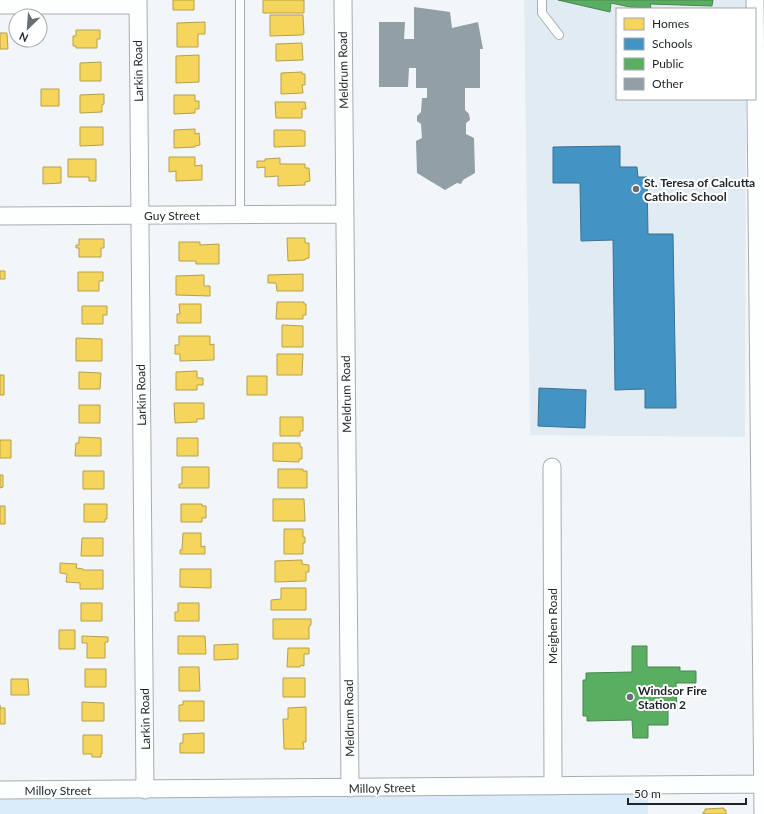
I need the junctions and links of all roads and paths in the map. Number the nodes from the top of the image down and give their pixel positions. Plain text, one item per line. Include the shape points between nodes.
1 (240, 0) edge
2 (343, 0) edge
3 (542, 0) edge
4 (138, 3) edge
5 (0, 5) edge
6 (558, 35) dead end
7 (756, 98) edge
8 (240, 214) junction
9 (345, 214) junction
10 (140, 215) junction
11 (0, 216) edge
12 (552, 467) dead end
13 (763, 784) edge
14 (553, 786) junction
15 (350, 788) junction
16 (0, 790) edge
17 (145, 790) junction
18 (763, 814) edge

1 - 8 lane
2 - 9 street, Meldrum Road
3 - 6 lane via 542,13
4 - 5 street
4 - 10 street, Larkin Road
7 - 13 street
8 - 9 street, Guy Street
8 - 10 street, Guy Street
9 - 15 street, Meldrum Road
10 - 11 street, Guy Street
10 - 17 street, Larkin Road
12 - 14 street, Meighen Road
13 - 14 street, Milloy Street
13 - 18 street
14 - 15 street, Milloy Street
15 - 17 street, Milloy Street
16 - 17 street, Milloy Street

